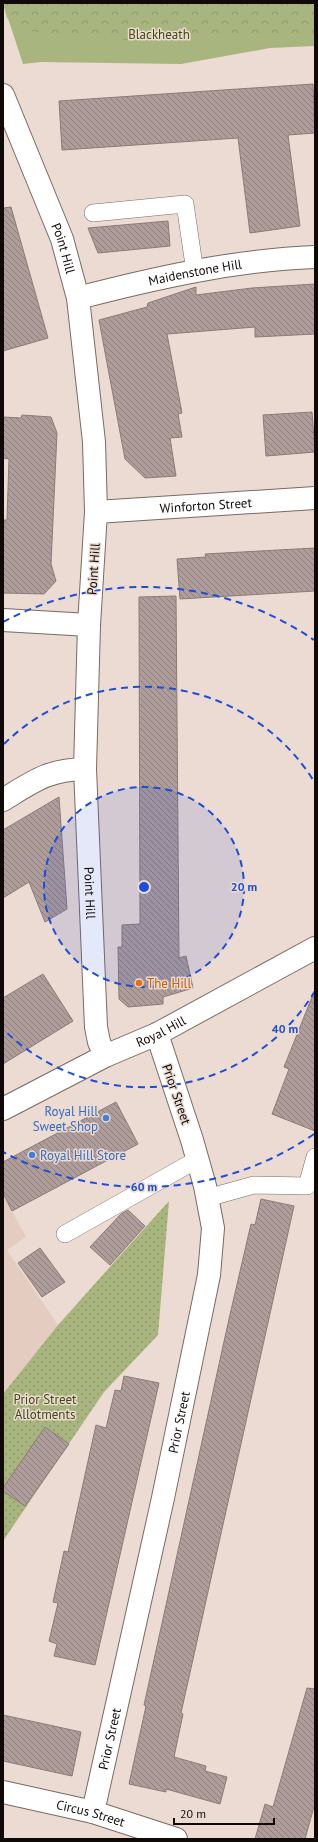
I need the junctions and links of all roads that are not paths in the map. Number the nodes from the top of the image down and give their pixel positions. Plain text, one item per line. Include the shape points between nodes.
1 (3, 95) edge
2 (93, 212) dead end
3 (315, 257) edge
4 (195, 272) junction
5 (78, 298) junction
6 (315, 498) edge
7 (96, 512) junction
8 (3, 620) edge
9 (89, 625) junction
10 (85, 769) junction
11 (3, 800) edge
12 (315, 948) edge
13 (157, 1034) junction
14 (105, 1056) junction
15 (3, 1109) edge
16 (315, 1157) edge
17 (198, 1158) junction
18 (311, 1187) edge
19 (207, 1198) junction
20 (65, 1234) dead end
21 (3, 1792) edge
22 (93, 1812) junction
23 (176, 1839) edge

1 - 5 street, Point Hill via 62,239
2 - 4 lane via 185,204
3 - 4 street, Maidenstone Hill via 278,259
4 - 5 street, Maidenstone Hill
5 - 7 street, Point Hill via 94,442
6 - 7 street, Winforton Street
7 - 9 street, Point Hill
8 - 9 street
9 - 10 street, Point Hill
10 - 11 street via 57,771
10 - 14 street, Point Hill via 96,1027
12 - 13 street, Royal Hill
13 - 14 street, Royal Hill
13 - 17 street, Prior Street
14 - 15 street, Royal Hill
16 - 18 lane
17 - 19 street, Prior Street
17 - 20 lane
18 - 19 lane via 254,1185
19 - 22 street, Prior Street via 213,1228 209,1275 163,1498
21 - 22 street, Circus Street
22 - 23 street, Circus Street

